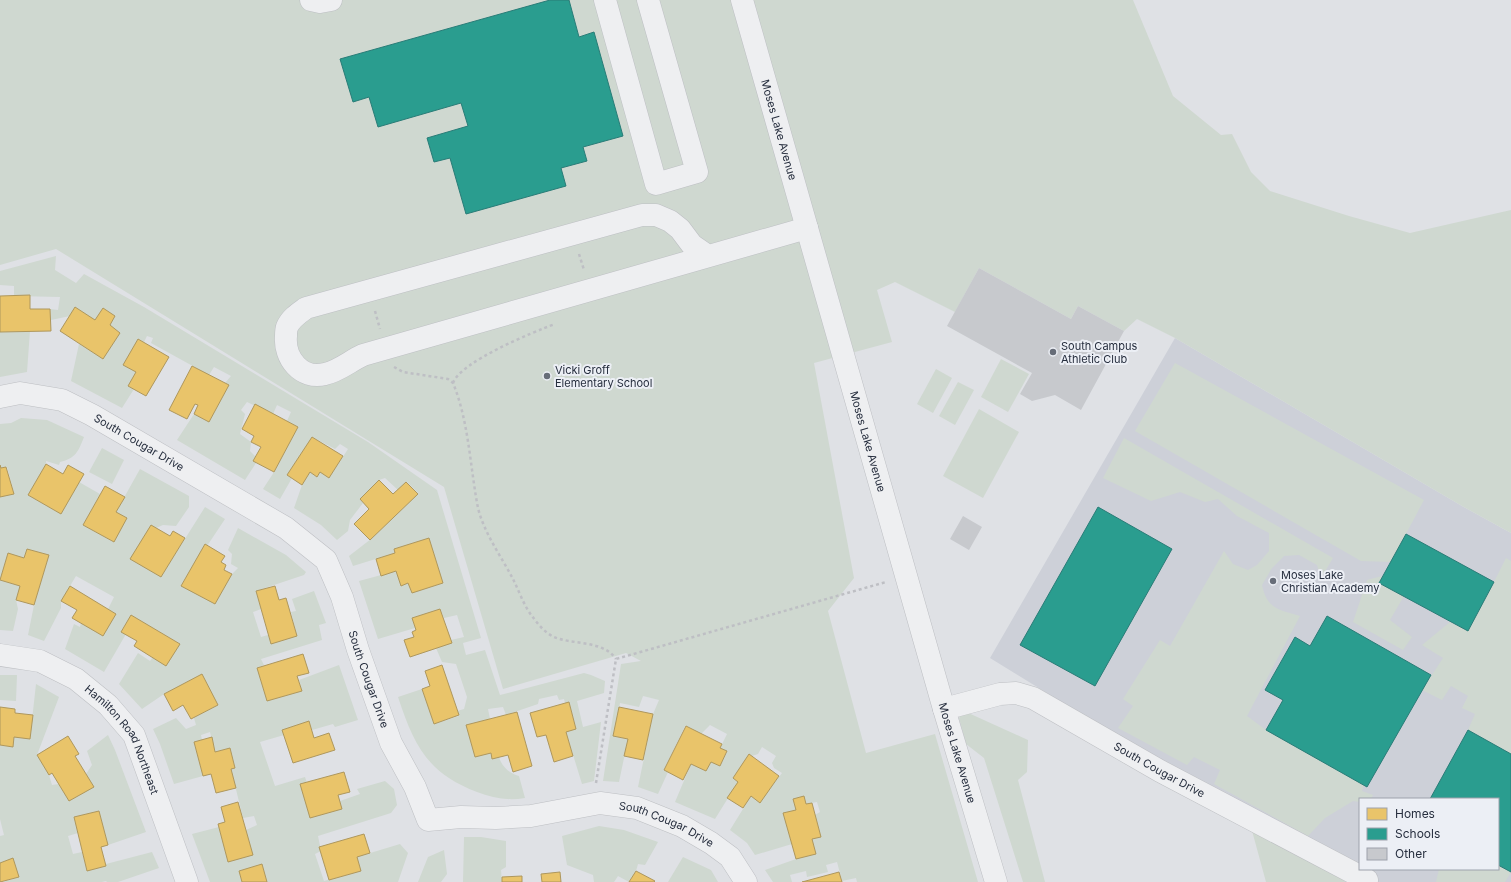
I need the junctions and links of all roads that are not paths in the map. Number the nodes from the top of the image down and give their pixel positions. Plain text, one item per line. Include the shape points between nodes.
1 (311, 0) edge
2 (331, 0) edge
3 (605, 0) edge
4 (648, 0) edge
5 (742, 0) edge
6 (807, 228) junction
7 (708, 256) junction
8 (0, 397) edge
9 (0, 655) edge
10 (944, 709) junction
11 (187, 882) edge
12 (746, 882) edge
13 (996, 882) edge
14 (1366, 882) edge

1 - 2 street
3 - 4 street via 656,184 697,172
5 - 6 street, Moses Lake Avenue
6 - 7 street
6 - 10 street, Moses Lake Avenue
7 - 7 street via 363,355 324,375 312,375 300,370 289,359 285,344 286,328 295,316 306,308 642,215 656,215 670,221 692,245
8 - 12 street, South Cougar Drive via 20,393 62,400 286,528 326,560 342,597 391,744 415,787 428,820 531,816 600,803 637,808 675,823 711,843 730,857
9 - 11 street, Hamilton Road Northeast via 40,661 76,679 108,705 134,735
10 - 13 street, Moses Lake Avenue
10 - 14 street, South Cougar Drive via 1000,694 1016,693 1032,698 1160,771 1367,880

